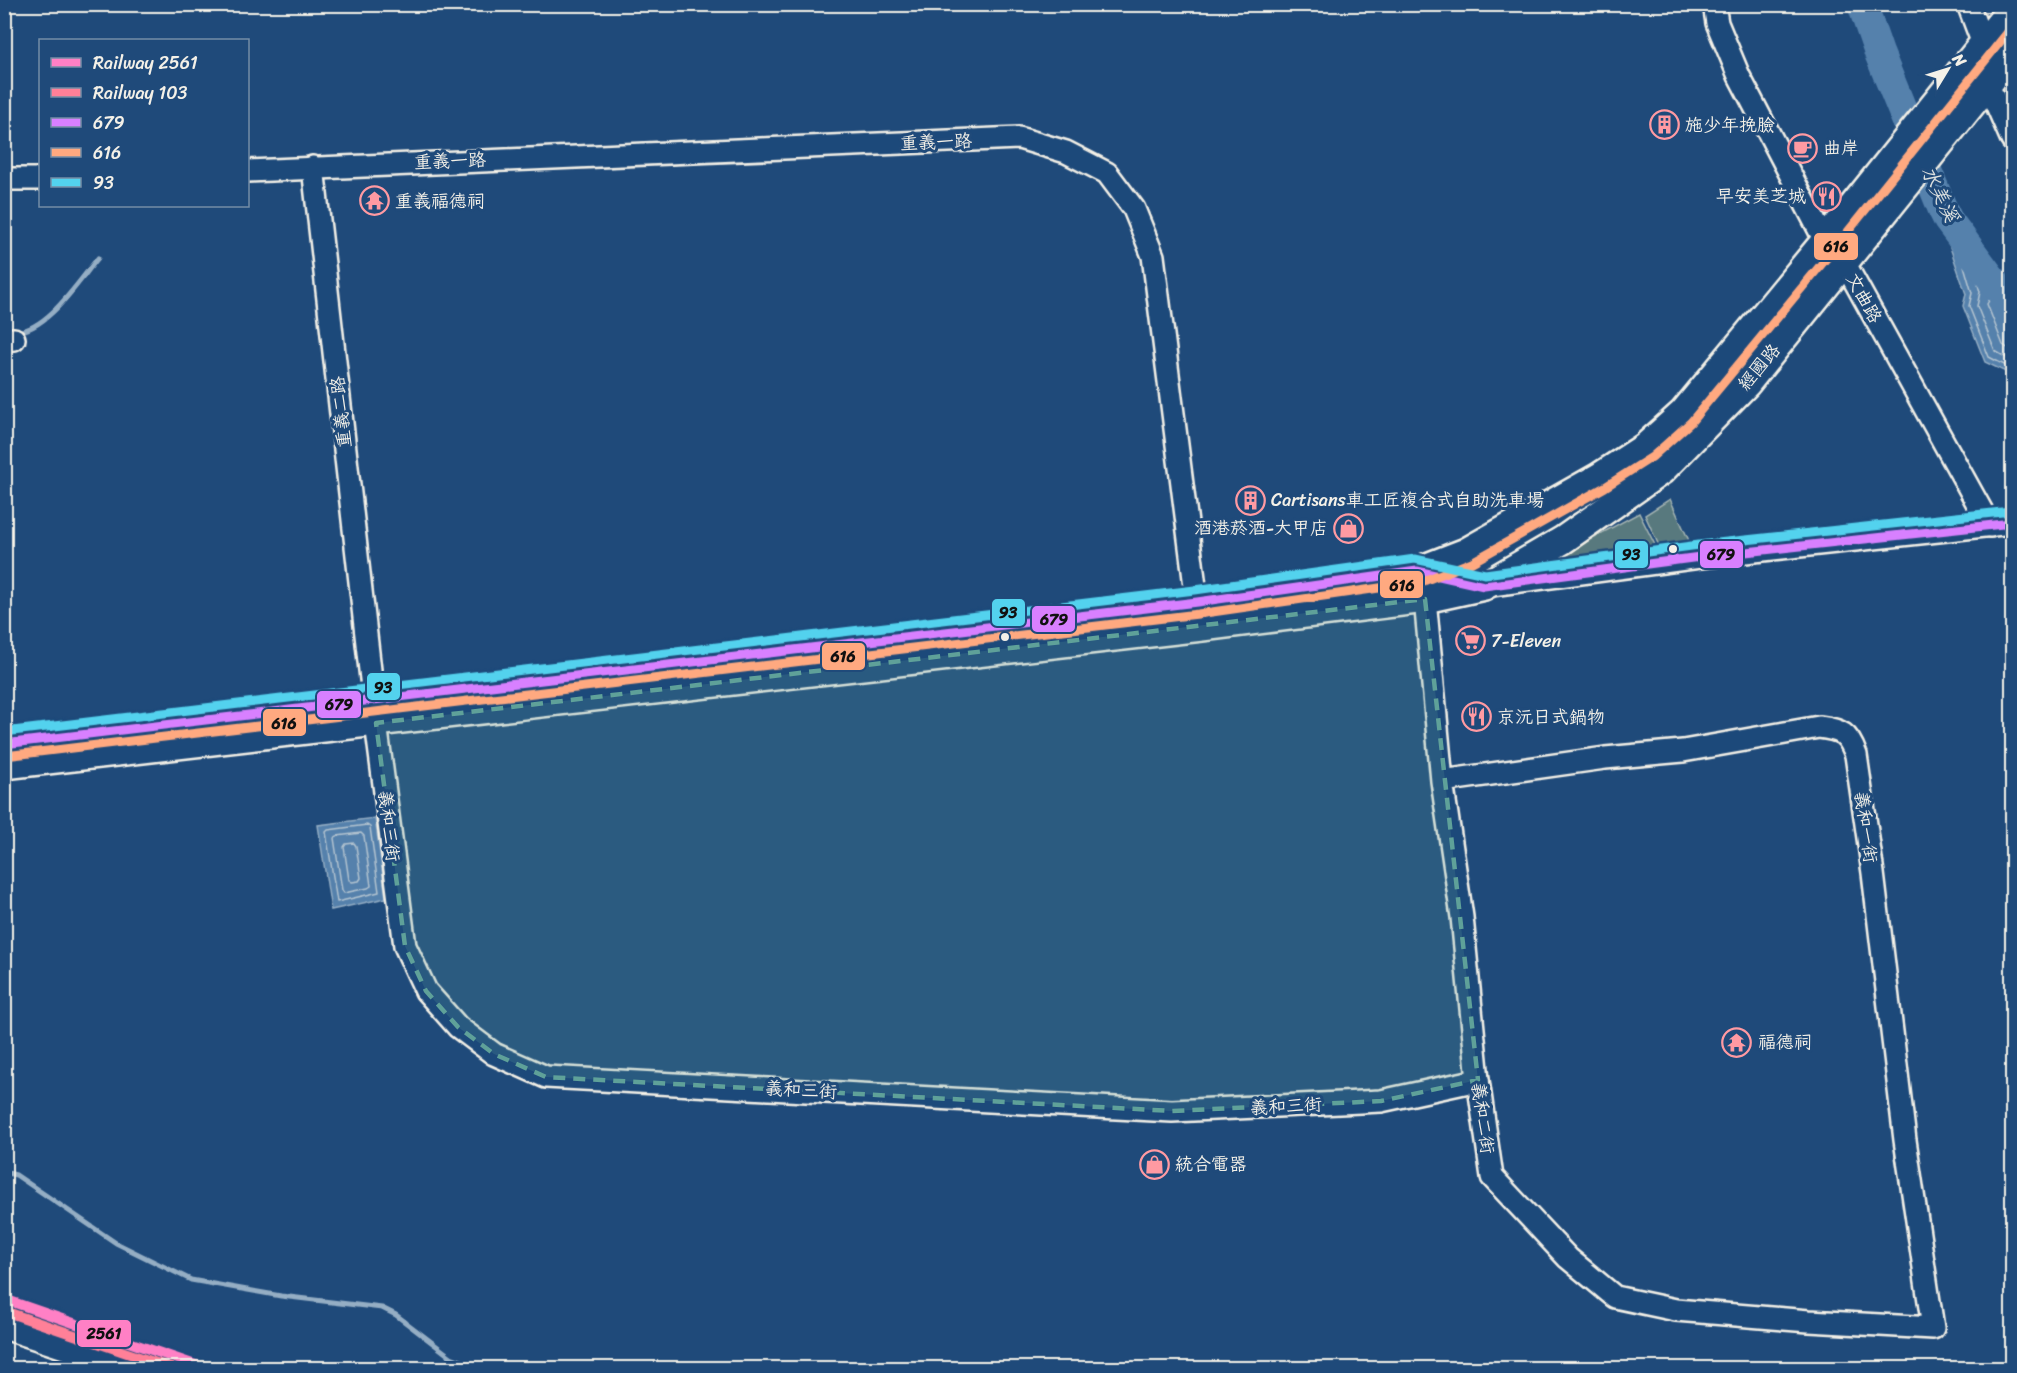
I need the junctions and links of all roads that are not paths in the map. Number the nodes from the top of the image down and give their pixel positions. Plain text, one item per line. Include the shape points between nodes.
1 (1714, 4) edge
2 (1968, 4) edge
3 (2013, 8) edge
4 (1983, 44) junction
5 (2013, 54) edge
6 (1988, 85) junction
7 (2013, 140) edge
8 (314, 167) junction
9 (249, 171) edge
10 (39, 178) edge
11 (4, 179) edge
12 (1825, 241) junction
13 (1845, 262) junction
14 (2013, 523) edge
15 (1990, 526) junction
16 (1417, 571) junction
17 (1484, 586) junction
18 (1425, 599) junction
19 (1197, 602) junction
20 (374, 711) junction
21 (4, 744) edge
22 (4, 765) edge
23 (1442, 782) junction
24 (1478, 1080) junction
25 (4, 1328) edge
26 (1933, 1328) joint
27 (125, 1368) edge

1 - 12 street, 文曲路 via 1717,23 1739,76
2 - 4 street
3 - 4 main road
4 - 6 street
4 - 12 main road, 經國路
5 - 6 main road
6 - 7 street
6 - 13 main road, 經國路
8 - 9 street
8 - 19 street, 重義一路 via 1018,138 1066,152 1107,173 1134,209 1152,256
8 - 20 street, 重義二路
10 - 11 street
12 - 13 street, 文曲路
12 - 16 main road, 經國路 via 1683,413 1645,447 1466,552
13 - 15 street, 文曲路
13 - 17 main road, 經國路 via 1747,383 1661,471 1563,540
14 - 15 street
15 - 17 street via 1700,557
16 - 17 street
16 - 18 street, 義和二街
16 - 19 main road, 經國路
17 - 18 main road, 經國路
18 - 20 main road, 經國路
18 - 23 street, 義和二街
19 - 20 main road, 經國路 via 538,682
20 - 21 main road
20 - 22 main road
20 - 24 street, 義和三街 via 405,946 426,991 458,1027 494,1054 546,1077 1172,1112 1381,1101
23 - 24 street, 義和二街 via 1462,917
23 - 26 street, 義和一街 via 1605,758 1683,751 1819,727 1838,730 1850,739 1856,755 1871,861 1905,1140
24 - 26 street, 義和二街 via 1492,1177 1568,1257 1615,1297 1676,1310
25 - 27 street

